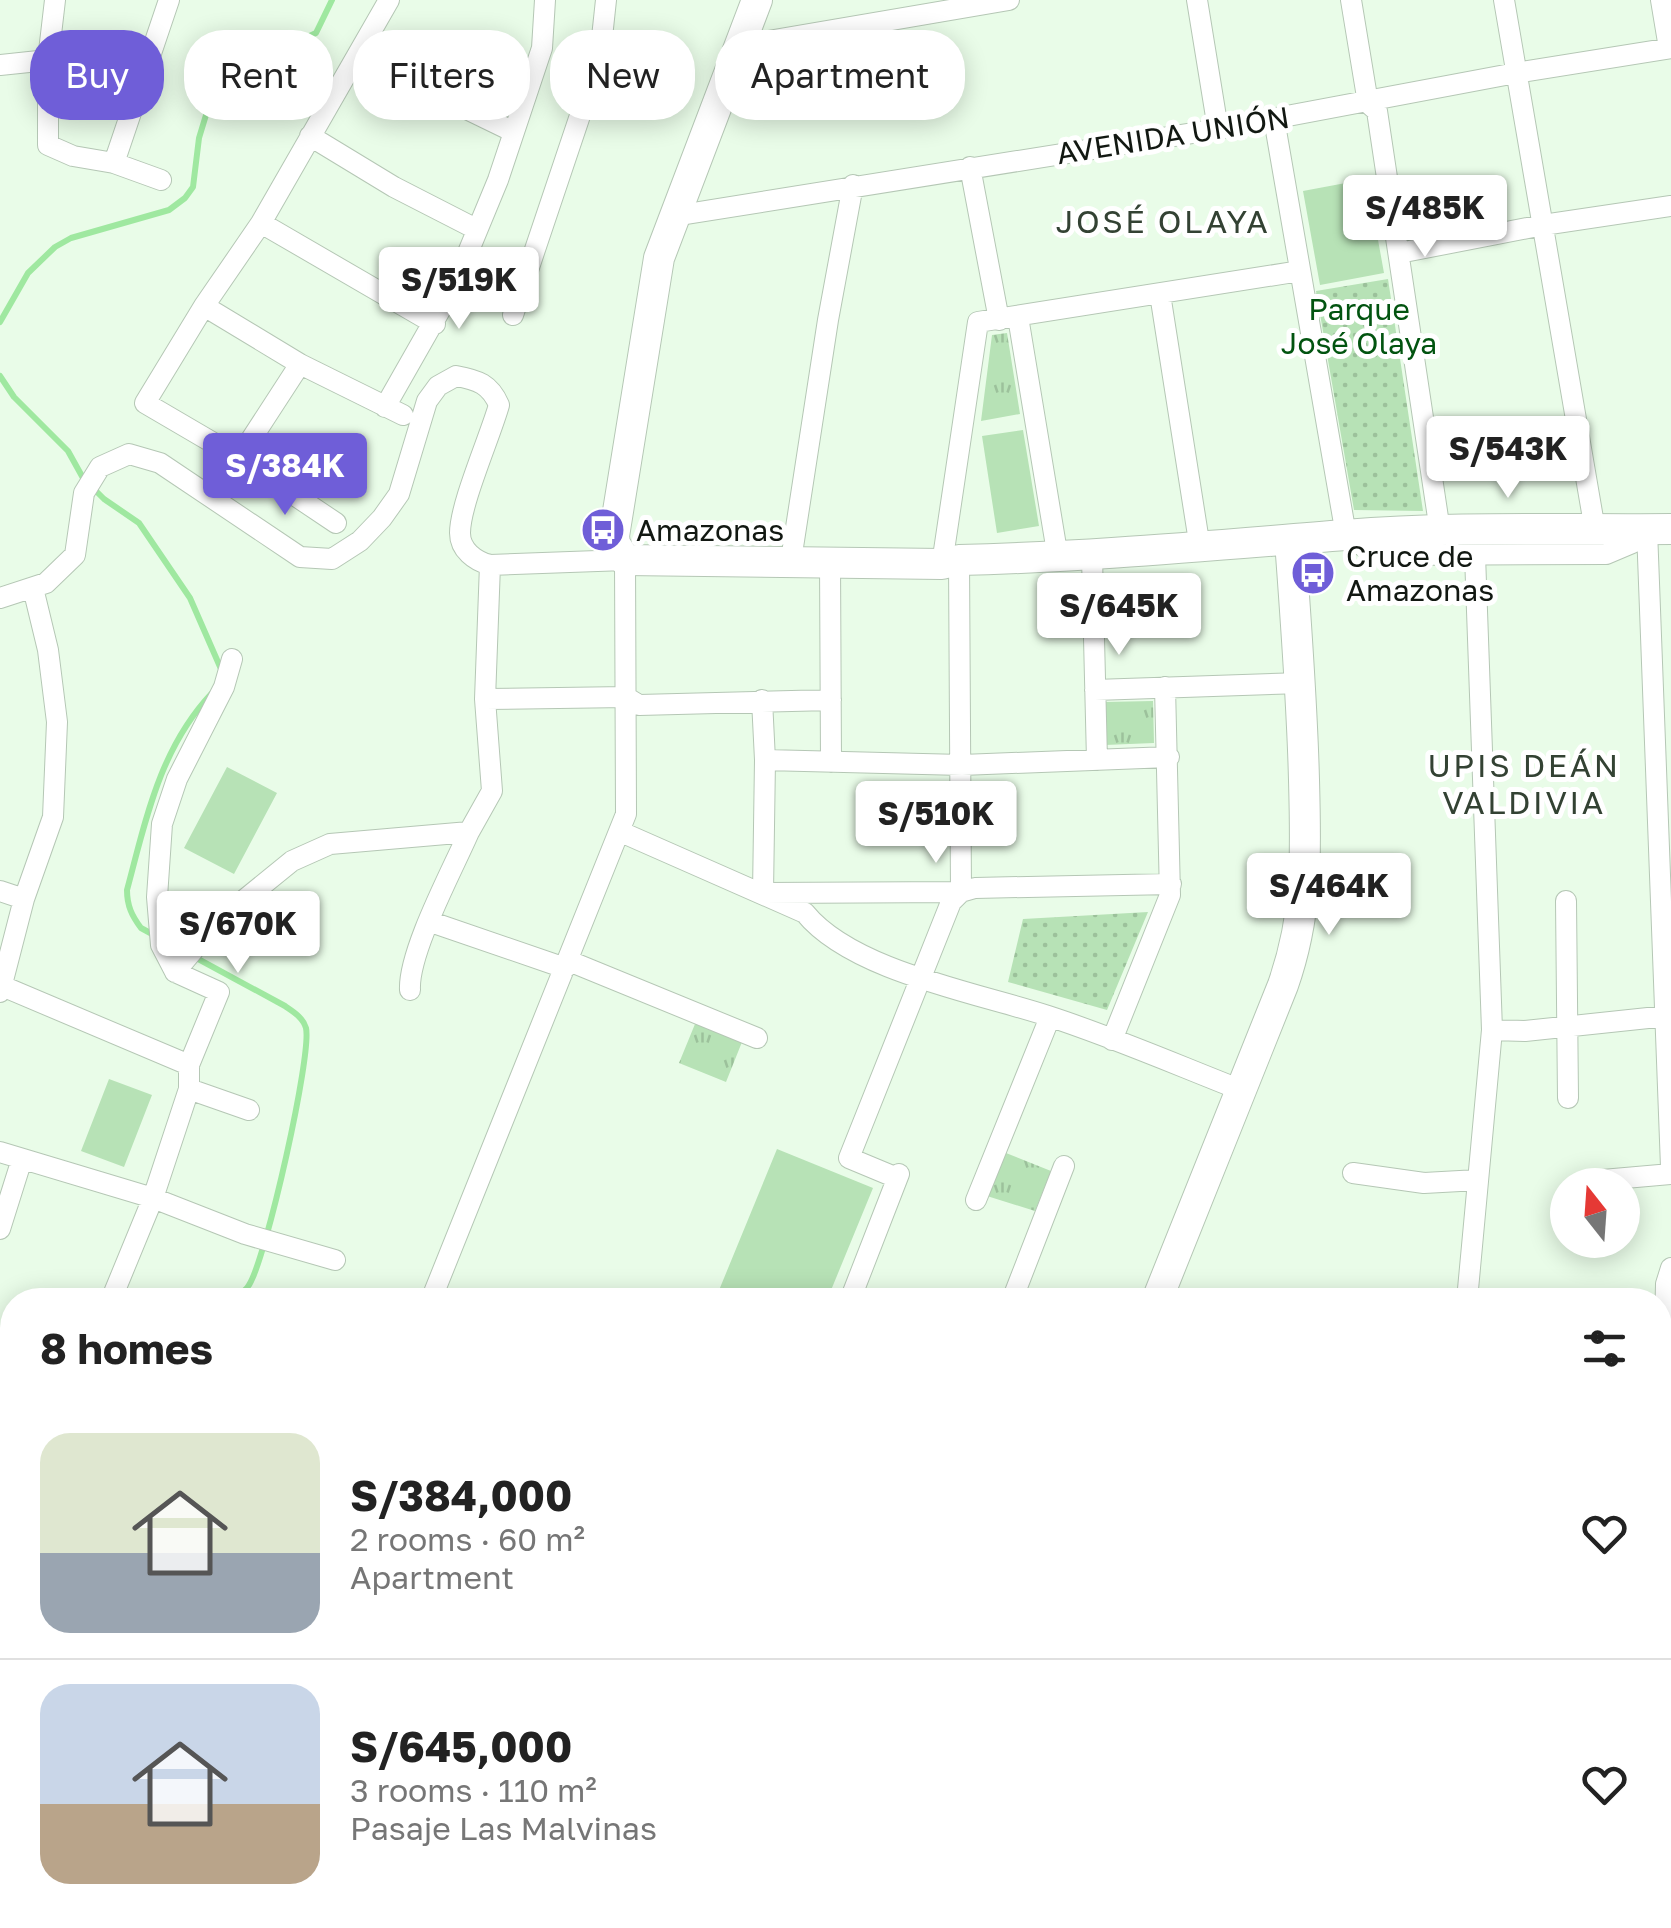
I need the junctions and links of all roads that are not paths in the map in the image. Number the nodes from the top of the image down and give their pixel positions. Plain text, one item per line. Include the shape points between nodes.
1 (169, 0) edge
2 (389, 0) edge
3 (545, 0) edge
4 (606, 0) edge
5 (757, 0) edge
6 (1009, 0) edge
7 (1197, 0) edge
8 (1351, 0) edge
9 (1504, 0) edge
10 (1661, 0) edge
11 (57, 2) edge
12 (53, 30) edge
13 (373, 30) edge
14 (745, 30) edge
15 (833, 30) edge
16 (1670, 48) edge
17 (30, 62) edge
18 (353, 64) edge
19 (0, 65) edge
20 (1516, 74) junction
21 (1368, 103) junction
22 (715, 109) edge
23 (1274, 119) junction
24 (48, 120) edge
25 (489, 120) edge
26 (1218, 130) junction
27 (514, 132) junction
28 (310, 136) junction
29 (114, 163) junction
30 (970, 167) junction
31 (161, 180) dead end
32 (854, 185) junction
33 (1671, 206) edge
34 (674, 216) junction
35 (261, 223) junction
36 (1543, 225) junction
37 (476, 229) junction
38 (1399, 253) junction
39 (1300, 271) junction
40 (1160, 294) junction
41 (204, 306) junction
42 (513, 316) dead end
43 (1008, 318) junction
44 (435, 324) junction
45 (300, 364) junction
46 (239, 458) junction
47 (336, 523) dead end
48 (1596, 530) junction
49 (1659, 530) edge
50 (1440, 531) junction
51 (1346, 535) junction
52 (1290, 541) junction
53 (1200, 548) junction
54 (1475, 555) junction
55 (1092, 556) junction
56 (1058, 558) junction
57 (625, 560) junction
58 (791, 560) junction
59 (830, 561) junction
60 (951, 562) junction
61 (485, 563) junction
62 (40, 585) junction
63 (0, 598) edge
64 (232, 659) dead end
65 (1302, 683) junction
66 (1165, 687) junction
67 (1095, 690) junction
68 (626, 697) junction
69 (484, 699) junction
70 (762, 700) junction
71 (832, 700) junction
72 (1169, 757) junction
73 (765, 760) junction
74 (1097, 760) junction
75 (831, 762) junction
76 (962, 764) junction
77 (469, 832) junction
78 (621, 832) junction
79 (1666, 855) edge
80 (1171, 884) junction
81 (0, 891) edge
82 (762, 892) junction
83 (961, 892) junction
84 (24, 899) junction
85 (1566, 901) dead end
86 (430, 922) junction
87 (567, 964) junction
88 (181, 965) junction
89 (921, 979) junction
90 (1, 989) edge
91 (410, 990) dead end
92 (1050, 1016) junction
93 (1667, 1016) junction
94 (1567, 1028) junction
95 (1492, 1030) junction
96 (756, 1038) dead end
97 (1112, 1040) junction
98 (190, 1066) junction
99 (189, 1089) junction
100 (1241, 1090) junction
101 (1568, 1098) dead end
102 (248, 1110) dead end
103 (0, 1152) edge
104 (22, 1159) junction
105 (1064, 1166) dead end
106 (1671, 1171) edge
107 (1352, 1173) dead end
108 (1640, 1175) edge
109 (1478, 1180) junction
110 (153, 1198) junction
111 (976, 1200) dead end
112 (0, 1230) edge
113 (328, 1258) dead end
114 (116, 1288) edge
115 (436, 1288) edge
116 (855, 1288) edge
117 (1017, 1288) edge
118 (1162, 1288) edge
119 (1468, 1288) edge

1 - 29 street
2 - 13 street
3 - 27 street via 542,48
4 - 42 street via 600,56
5 - 14 street
6 - 15 street
7 - 26 street
8 - 21 street
9 - 20 street
10 - 16 street
11 - 12 street
16 - 20 street, AVENIDA UNIÓN
17 - 19 street
18 - 28 street
20 - 21 street, AVENIDA UNIÓN
20 - 36 street
21 - 23 street, AVENIDA UNIÓN
21 - 38 street via 1376,111
22 - 34 street
23 - 26 street, AVENIDA UNIÓN
23 - 39 street
24 - 29 street via 48,145
25 - 27 street
26 - 30 street, AVENIDA UNIÓN
27 - 37 street
28 - 35 street
28 - 37 street
29 - 31 street
30 - 32 street, AVENIDA UNIÓN
30 - 43 street
32 - 34 street, AVENIDA UNIÓN
32 - 58 street
33 - 36 street
34 - 57 street via 659,258 614,536
35 - 41 street
35 - 44 street
36 - 38 street
36 - 48 street
37 - 44 street
38 - 50 street
39 - 40 street
39 - 51 street
40 - 43 street
40 - 53 street
41 - 45 street
41 - 46 street via 145,403
43 - 56 street
43 - 60 street via 978,322
44 - 45 street via 394,411
45 - 46 street
46 - 47 street
48 - 49 street
48 - 50 street
49 - 54 street via 1606,554
49 - 79 street
50 - 51 street
51 - 52 street
51 - 54 street via 1387,554
52 - 53 street
52 - 65 street
53 - 55 street
54 - 95 street
55 - 56 street
55 - 67 street
56 - 60 street
57 - 58 street
57 - 61 street
57 - 68 street
58 - 59 street
59 - 60 street
59 - 71 street
60 - 76 street
61 - 62 street via 466,551 460,536 500,405 492,389 456,376 427,400 399,494 360,541 332,559 300,557 160,462 129,454 100,467 84,493 75,555
61 - 69 street
62 - 63 street
62 - 84 street via 58,745 53,818
64 - 88 street via 162,824 161,944
65 - 66 street
65 - 100 street via 1303,911 1288,974
66 - 67 street
66 - 72 street
67 - 74 street
68 - 69 street
68 - 70 street via 638,705
68 - 78 street
69 - 77 street via 492,791
70 - 71 street
70 - 73 street
71 - 75 street
72 - 74 street
72 - 80 street
73 - 75 street
73 - 82 street
74 - 76 street
75 - 76 street
76 - 83 street
77 - 86 street
77 - 88 street via 330,844 292,861 217,922
78 - 82 street
78 - 87 street
79 - 93 street
80 - 83 street
80 - 97 street
81 - 84 street
82 - 83 street
82 - 89 street via 805,913 840,944
83 - 89 street
84 - 90 street
85 - 94 street
86 - 87 street
86 - 91 street
87 - 96 street
87 - 115 street
88 - 98 street via 218,992
89 - 92 street
89 - 116 street via 849,1158 898,1176
90 - 98 street
92 - 97 street
92 - 111 street
93 - 94 street
93 - 106 street
94 - 95 street
94 - 101 street
95 - 109 street
97 - 100 street
98 - 99 street
99 - 102 street
99 - 110 street
100 - 118 street
103 - 104 street
104 - 110 street
104 - 112 street
105 - 117 street
106 - 108 street
107 - 109 street via 1424,1183
109 - 119 street
110 - 113 street
110 - 114 street

